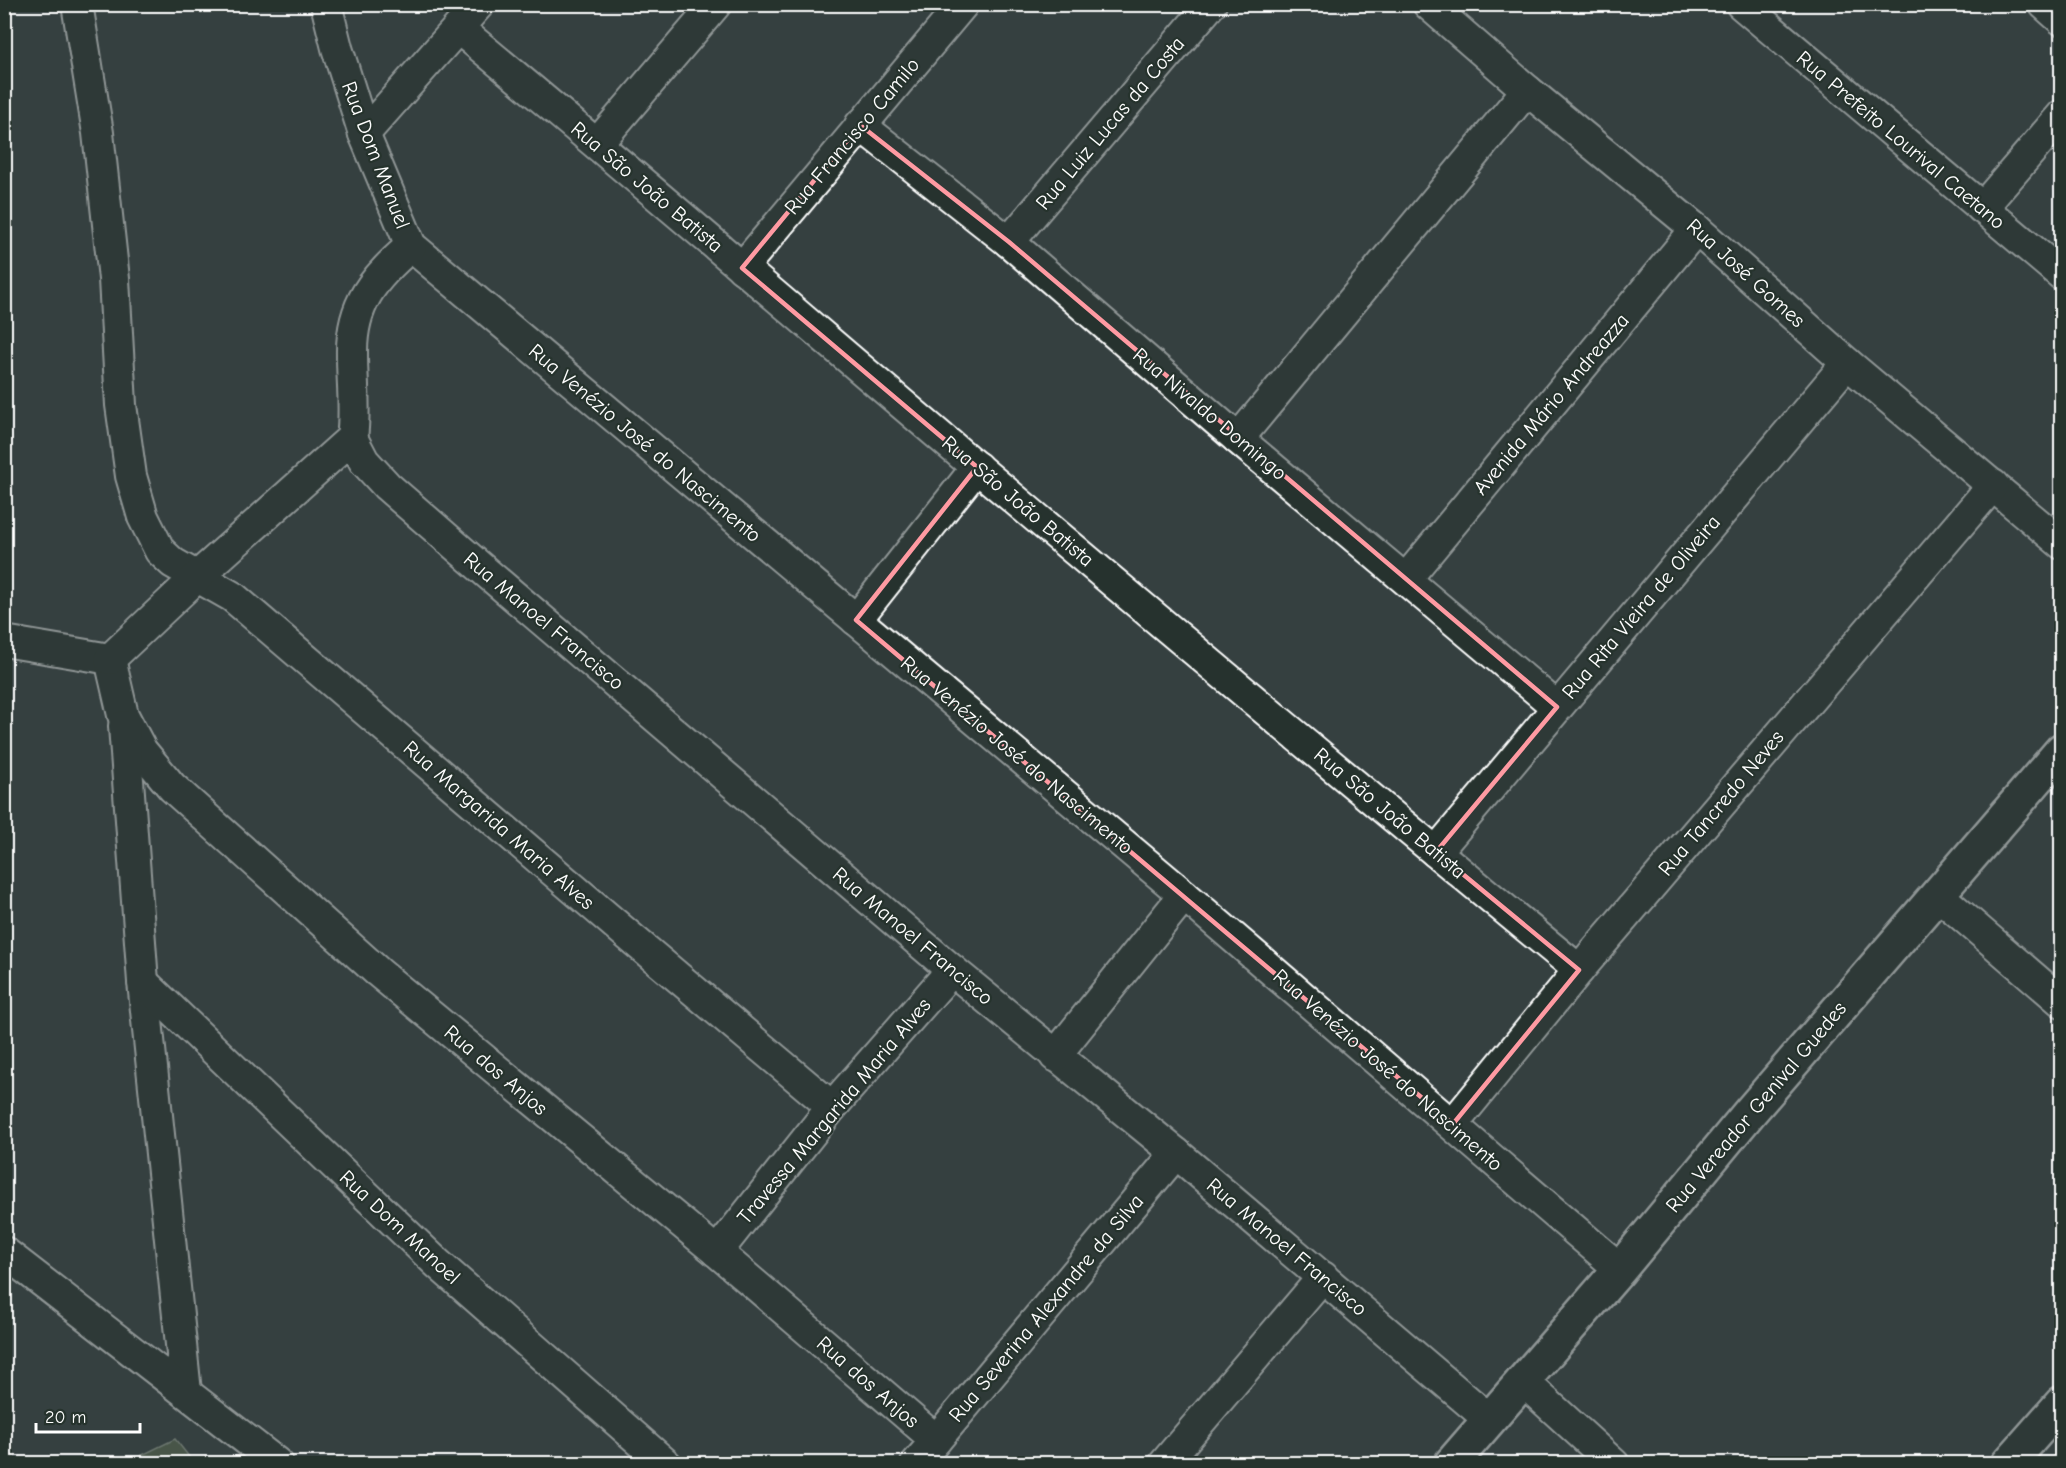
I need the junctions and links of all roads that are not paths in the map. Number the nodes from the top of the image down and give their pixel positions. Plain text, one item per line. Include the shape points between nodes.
1 (78, 4) edge
2 (326, 4) edge
3 (479, 4) edge
4 (716, 4) edge
5 (963, 4) edge
6 (1211, 4) edge
7 (1428, 4) edge
8 (1741, 4) edge
9 (2043, 4) edge
10 (2061, 20) edge
11 (459, 29) junction
12 (1527, 90) junction
13 (2061, 115) edge
14 (861, 125) junction
15 (364, 134) junction
16 (597, 144) junction
17 (1982, 208) junction
18 (1696, 229) junction
19 (1009, 242) junction
20 (411, 246) junction
21 (742, 268) junction
22 (2061, 275) edge
23 (1847, 363) junction
24 (352, 438) junction
25 (1238, 439) junction
26 (977, 467) junction
27 (1993, 485) junction
28 (2061, 544) edge
29 (198, 576) junction
30 (1406, 579) junction
31 (856, 620) junction
32 (4, 641) edge
33 (110, 659) junction
34 (1557, 707) junction
35 (123, 715) junction
36 (2061, 750) edge
37 (1436, 852) junction
38 (1937, 894) junction
39 (1184, 895) junction
40 (952, 970) junction
41 (1579, 970) junction
42 (143, 982) junction
43 (2061, 1002) edge
44 (1056, 1056) junction
45 (832, 1107) junction
46 (1452, 1124) junction
47 (1176, 1153) junction
48 (4, 1252) edge
49 (717, 1252) junction
50 (1620, 1269) junction
51 (1323, 1277) junction
52 (1523, 1382) junction
53 (186, 1392) junction
54 (2061, 1403) edge
55 (1490, 1420) junction
56 (936, 1440) junction
57 (2017, 1461) edge
58 (278, 1464) edge
59 (666, 1464) edge
60 (916, 1464) edge
61 (1164, 1464) edge
62 (1451, 1464) edge
63 (1614, 1464) edge

1 - 29 street, Rua Margarida Maria Alves via 98,133 114,279 121,405 131,476 143,517 160,551
2 - 15 street, Rua Dom Manuel
3 - 11 street
4 - 16 street
5 - 14 street, Rua Francisco Camilo
6 - 19 street, Rua Luiz Lucas da Costa
7 - 12 street, Rua José Gomes
8 - 17 street, Rua Prefeito Lourival Caetano
9 - 10 street
11 - 15 street
11 - 16 street, Rua São João Batista
12 - 18 street, Rua José Gomes
12 - 25 street
13 - 17 street
14 - 19 street, Rua Nivaldo Domingo
14 - 21 street, Rua Francisco Camilo
15 - 20 street, Rua Dom Manuel
16 - 21 street, Rua São João Batista
17 - 22 street, Rua Prefeito Lourival Caetano
18 - 23 street, Rua José Gomes
18 - 30 street, Avenida Mário Andreazza
19 - 25 street, Rua Nivaldo Domingo
20 - 24 street, Rua Dom Manuel via 379,275 357,311 351,355 355,418
20 - 31 street, Rua Venézio José do Nascimento
21 - 26 street, Rua São João Batista
23 - 27 street, Rua José Gomes
23 - 34 street, Rua Rita Vieira de Oliveira
24 - 29 street
24 - 40 street, Rua Manoel Francisco via 364,460 395,493
25 - 30 street, Rua Nivaldo Domingo
26 - 31 street
26 - 37 street, Rua São João Batista
27 - 28 street, Rua José Gomes
27 - 41 street, Rua Tancredo Neves
29 - 33 street
29 - 45 street, Rua Margarida Maria Alves via 234,597
30 - 34 street, Rua Nivaldo Domingo
31 - 39 street, Rua Venézio José do Nascimento
32 - 33 street
33 - 35 street, Rua dos Anjos
34 - 37 street, Rua Rita Vieira de Oliveira
35 - 42 street
35 - 49 street, Rua dos Anjos via 142,752 172,787 226,836 378,972
36 - 38 street, Rua Vereador Genival Guedes
37 - 41 street, Rua São João Batista
38 - 43 street
38 - 50 street, Rua Vereador Genival Guedes
39 - 44 street
39 - 46 street, Rua Venézio José do Nascimento
40 - 44 street, Rua Manoel Francisco
40 - 45 street, Travessa Margarida Maria Alves
41 - 46 street, Rua Tancredo Neves
42 - 53 street
42 - 59 street, Rua Dom Manoel via 438,1264
44 - 47 street, Rua Manoel Francisco
45 - 49 street, Travessa Margarida Maria Alves
46 - 50 street, Rua Venézio José do Nascimento
47 - 51 street, Rua Manoel Francisco
47 - 56 street, Rua Severina Alexandre da Silva
48 - 53 street
49 - 56 street, Rua dos Anjos
50 - 52 street, Rua Vereador Genival Guedes
51 - 55 street, Rua Manoel Francisco
51 - 61 street
52 - 55 street, Rua Vereador Genival Guedes
52 - 63 street
53 - 58 street
54 - 57 street
55 - 62 street, Rua Vereador Genival Guedes
56 - 60 street, Rua Severina Alexandre da Silva

